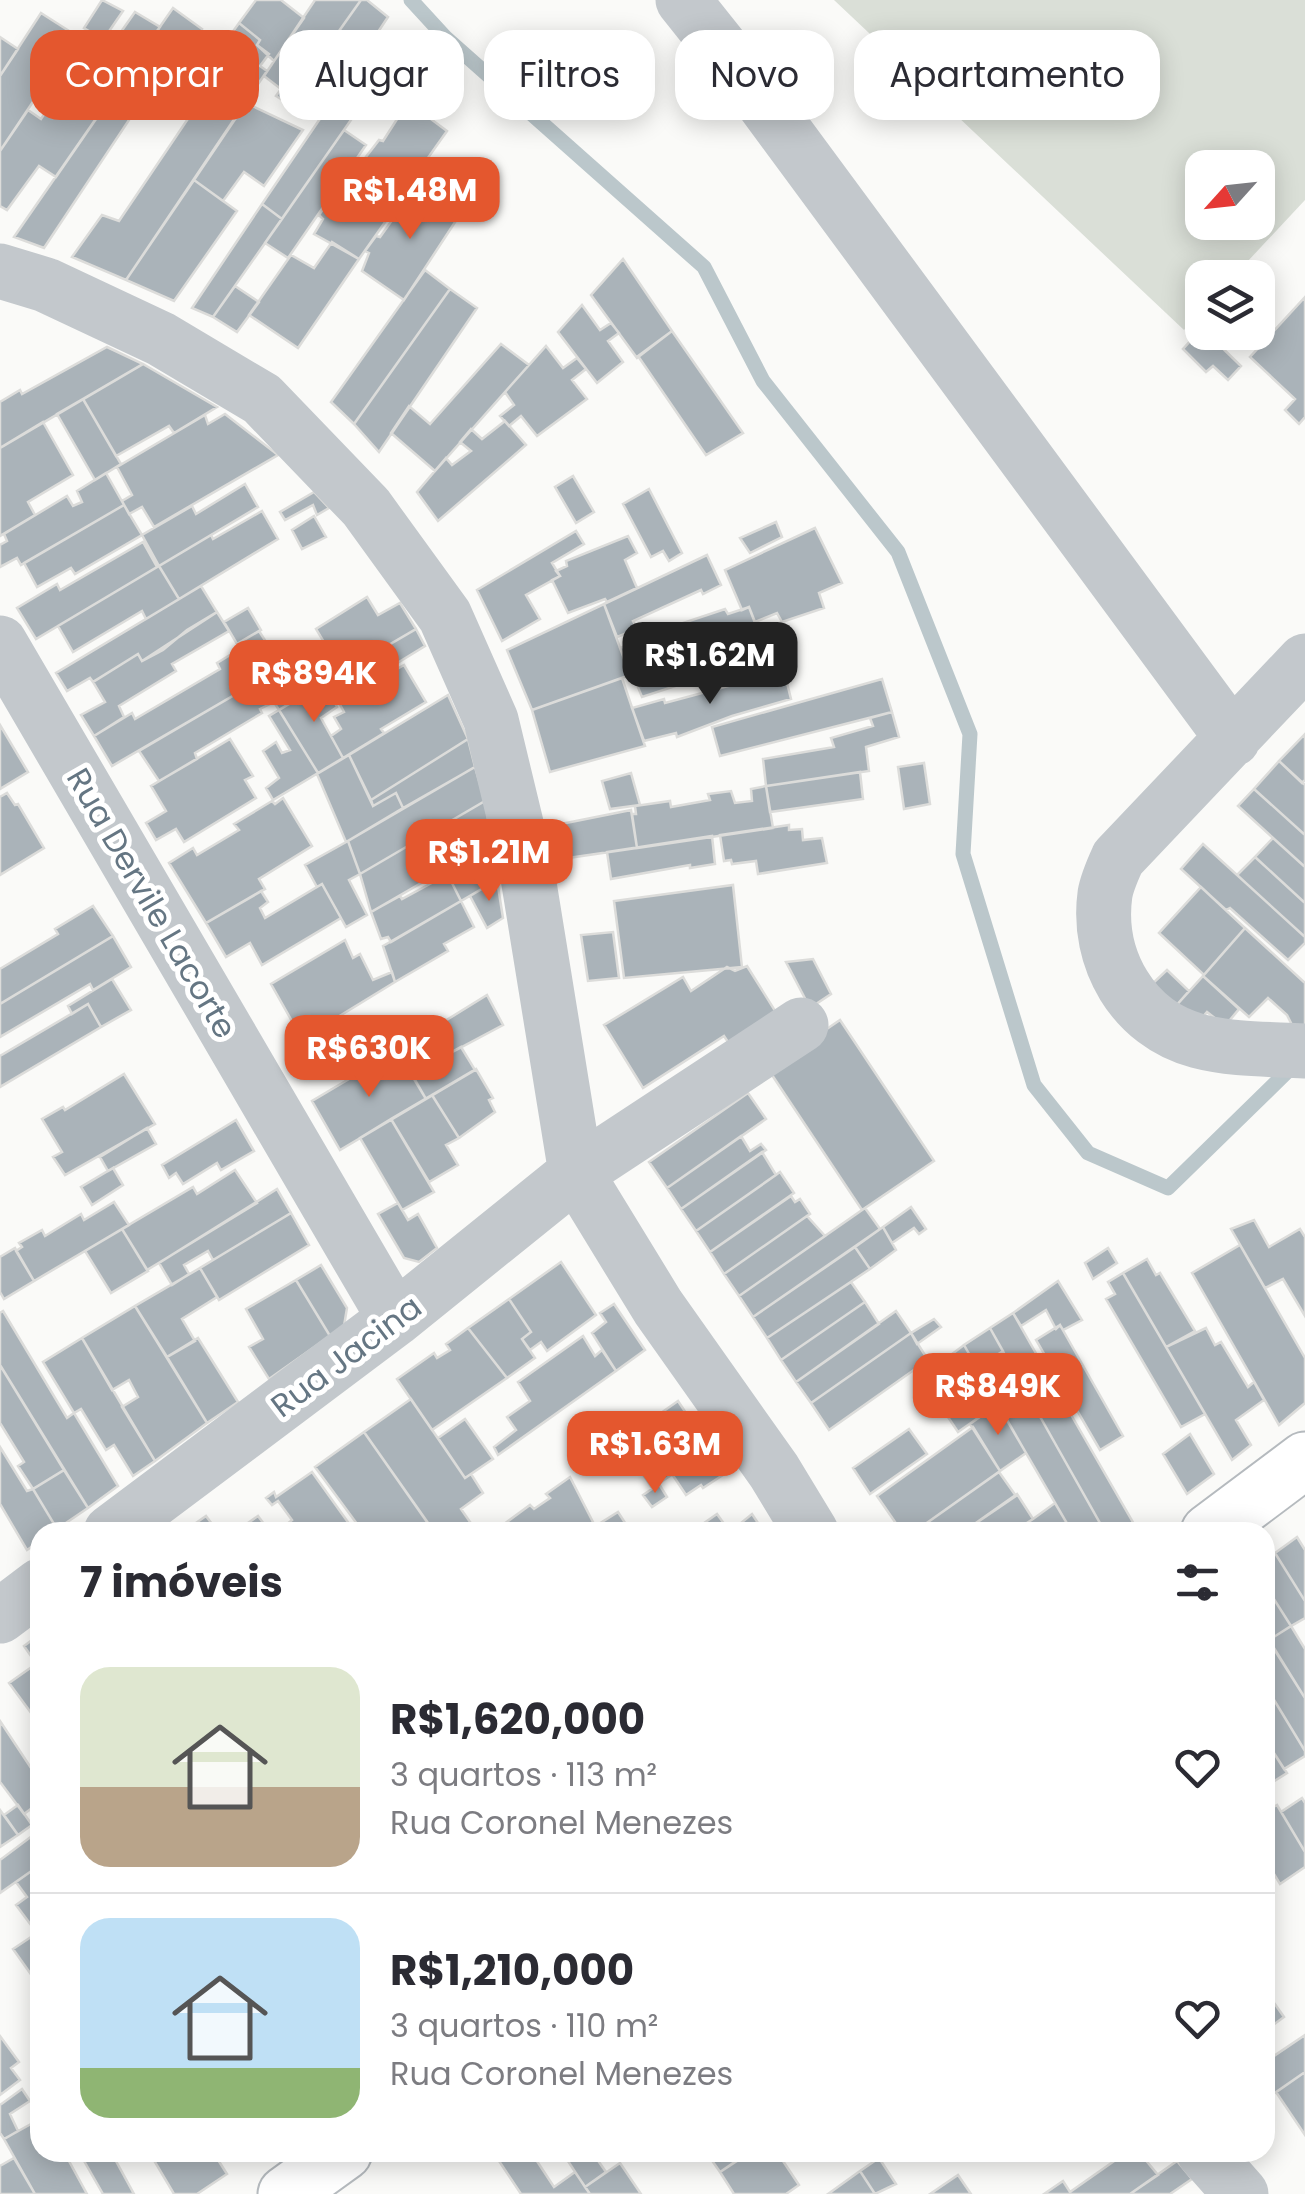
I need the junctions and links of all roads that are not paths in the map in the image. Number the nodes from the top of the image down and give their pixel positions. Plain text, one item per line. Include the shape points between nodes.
1 (694, 4) edge
2 (0, 270) edge
3 (0, 643) edge
4 (1305, 661) edge
5 (1233, 740) junction
6 (800, 1025) dead end
7 (1305, 1052) edge
8 (576, 1173) junction
9 (396, 1319) junction
10 (1305, 1460) edge
11 (124, 1522) edge
12 (805, 1522) edge
13 (1222, 1522) edge
14 (30, 1594) edge
15 (0, 1616) edge
16 (330, 2162) edge
17 (1213, 2162) edge
18 (286, 2194) edge
19 (1241, 2194) edge

1 - 5 street
2 - 8 street via 160,339 262,399 366,507 445,616 491,720 526,864
3 - 9 street, Rua Dervile Lacorte
4 - 5 street
5 - 7 street via 1118,858 1106,889 1108,950 1132,998 1162,1027 1198,1041
6 - 8 street, Rua Jacina
8 - 9 street, Rua Jacina
8 - 12 street
9 - 11 street, Rua Jacina
10 - 13 main road
14 - 15 street
16 - 18 main road
17 - 19 street

